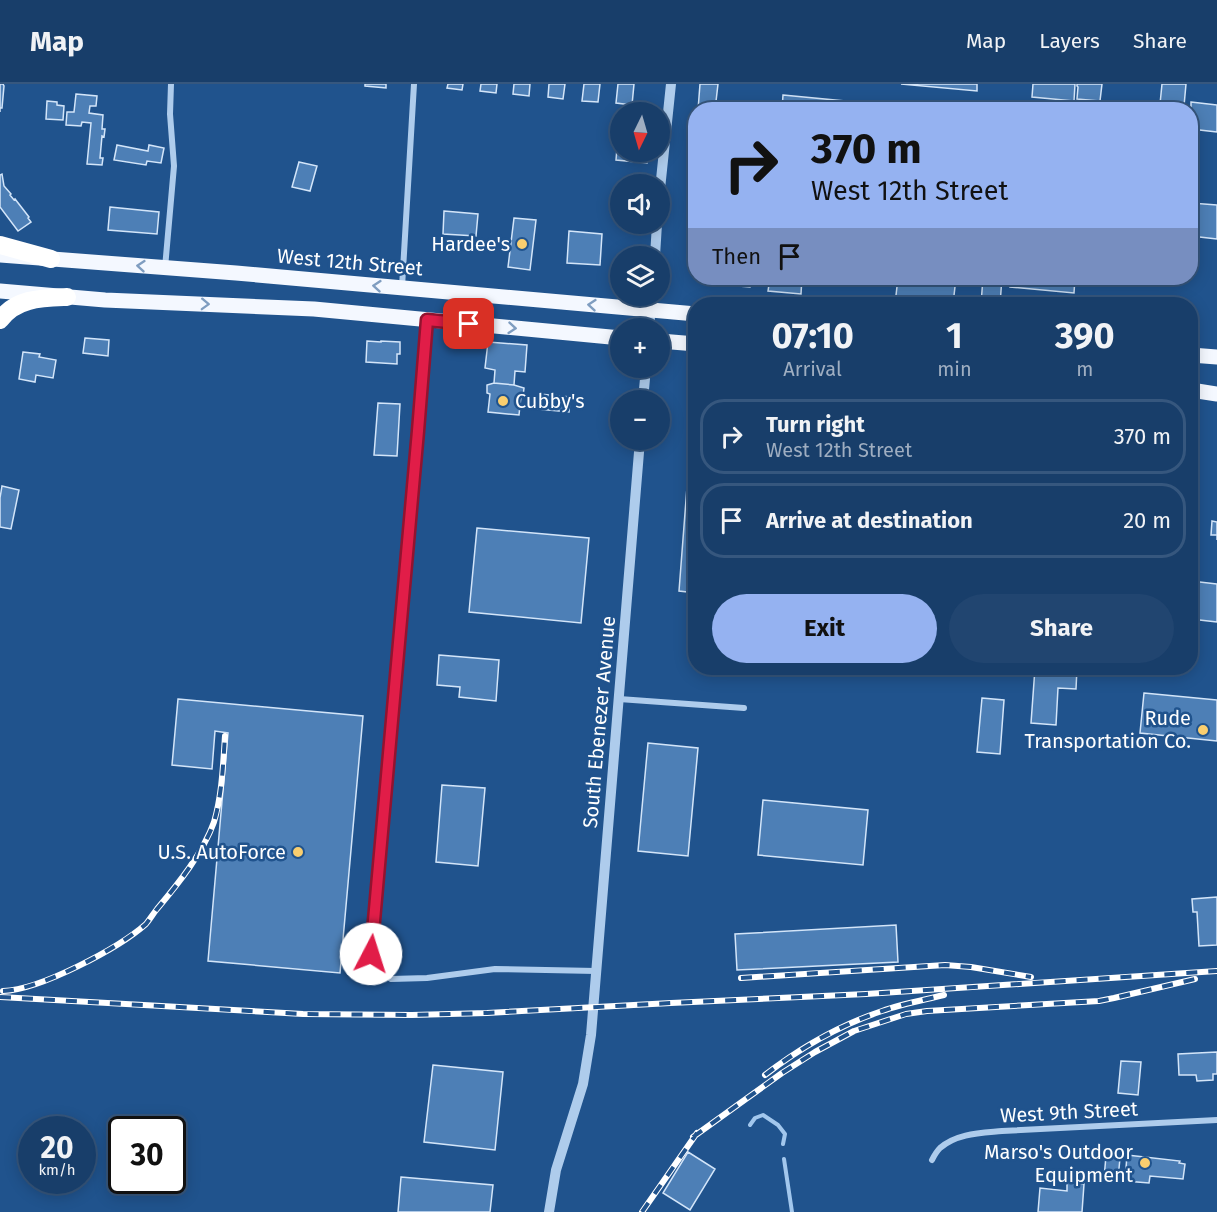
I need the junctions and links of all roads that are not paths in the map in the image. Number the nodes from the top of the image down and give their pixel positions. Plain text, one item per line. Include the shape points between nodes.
1 (171, 84) edge
2 (414, 84) edge
3 (671, 84) edge
4 (662, 174) edge
5 (0, 245) edge
6 (0, 255) edge
7 (51, 259) junction
8 (165, 268) junction
9 (402, 288) junction
10 (0, 291) edge
11 (67, 297) junction
12 (610, 301) edge
13 (663, 306) edge
14 (688, 312) edge
15 (0, 320) edge
16 (427, 320) junction
17 (610, 337) edge
18 (670, 342) edge
19 (688, 343) edge
20 (1198, 356) edge
21 (1217, 357) edge
22 (1198, 391) edge
23 (1217, 393) edge
24 (639, 450) edge
25 (619, 699) junction
26 (744, 708) dead end
27 (596, 971) junction
28 (1217, 1120) edge
29 (932, 1160) dead end
30 (549, 1212) edge

1 - 8 street via 174,166
2 - 9 street
3 - 4 street
5 - 7 highway
6 - 7 main road, West 12th Street
8 -> 7 main road, West 12th Street
9 -> 8 main road, West 12th Street
12 -> 9 main road, West 12th Street
10 - 11 main road
11 - 15 highway via 29,300
11 -> 16 main road via 314,309
13 - 14 main road, West 12th Street
16 -> 17 main road
16 - 27 street via 371,954 376,969 391,979 495,969
18 - 19 main road
20 - 21 main road
22 - 23 main road
24 - 25 street, South Ebenezer Avenue
25 - 26 street
25 - 27 street, South Ebenezer Avenue
27 - 30 street, South Ebenezer Avenue via 583,1084 556,1170
28 - 29 street, West 9th Street via 967,1135 940,1148

